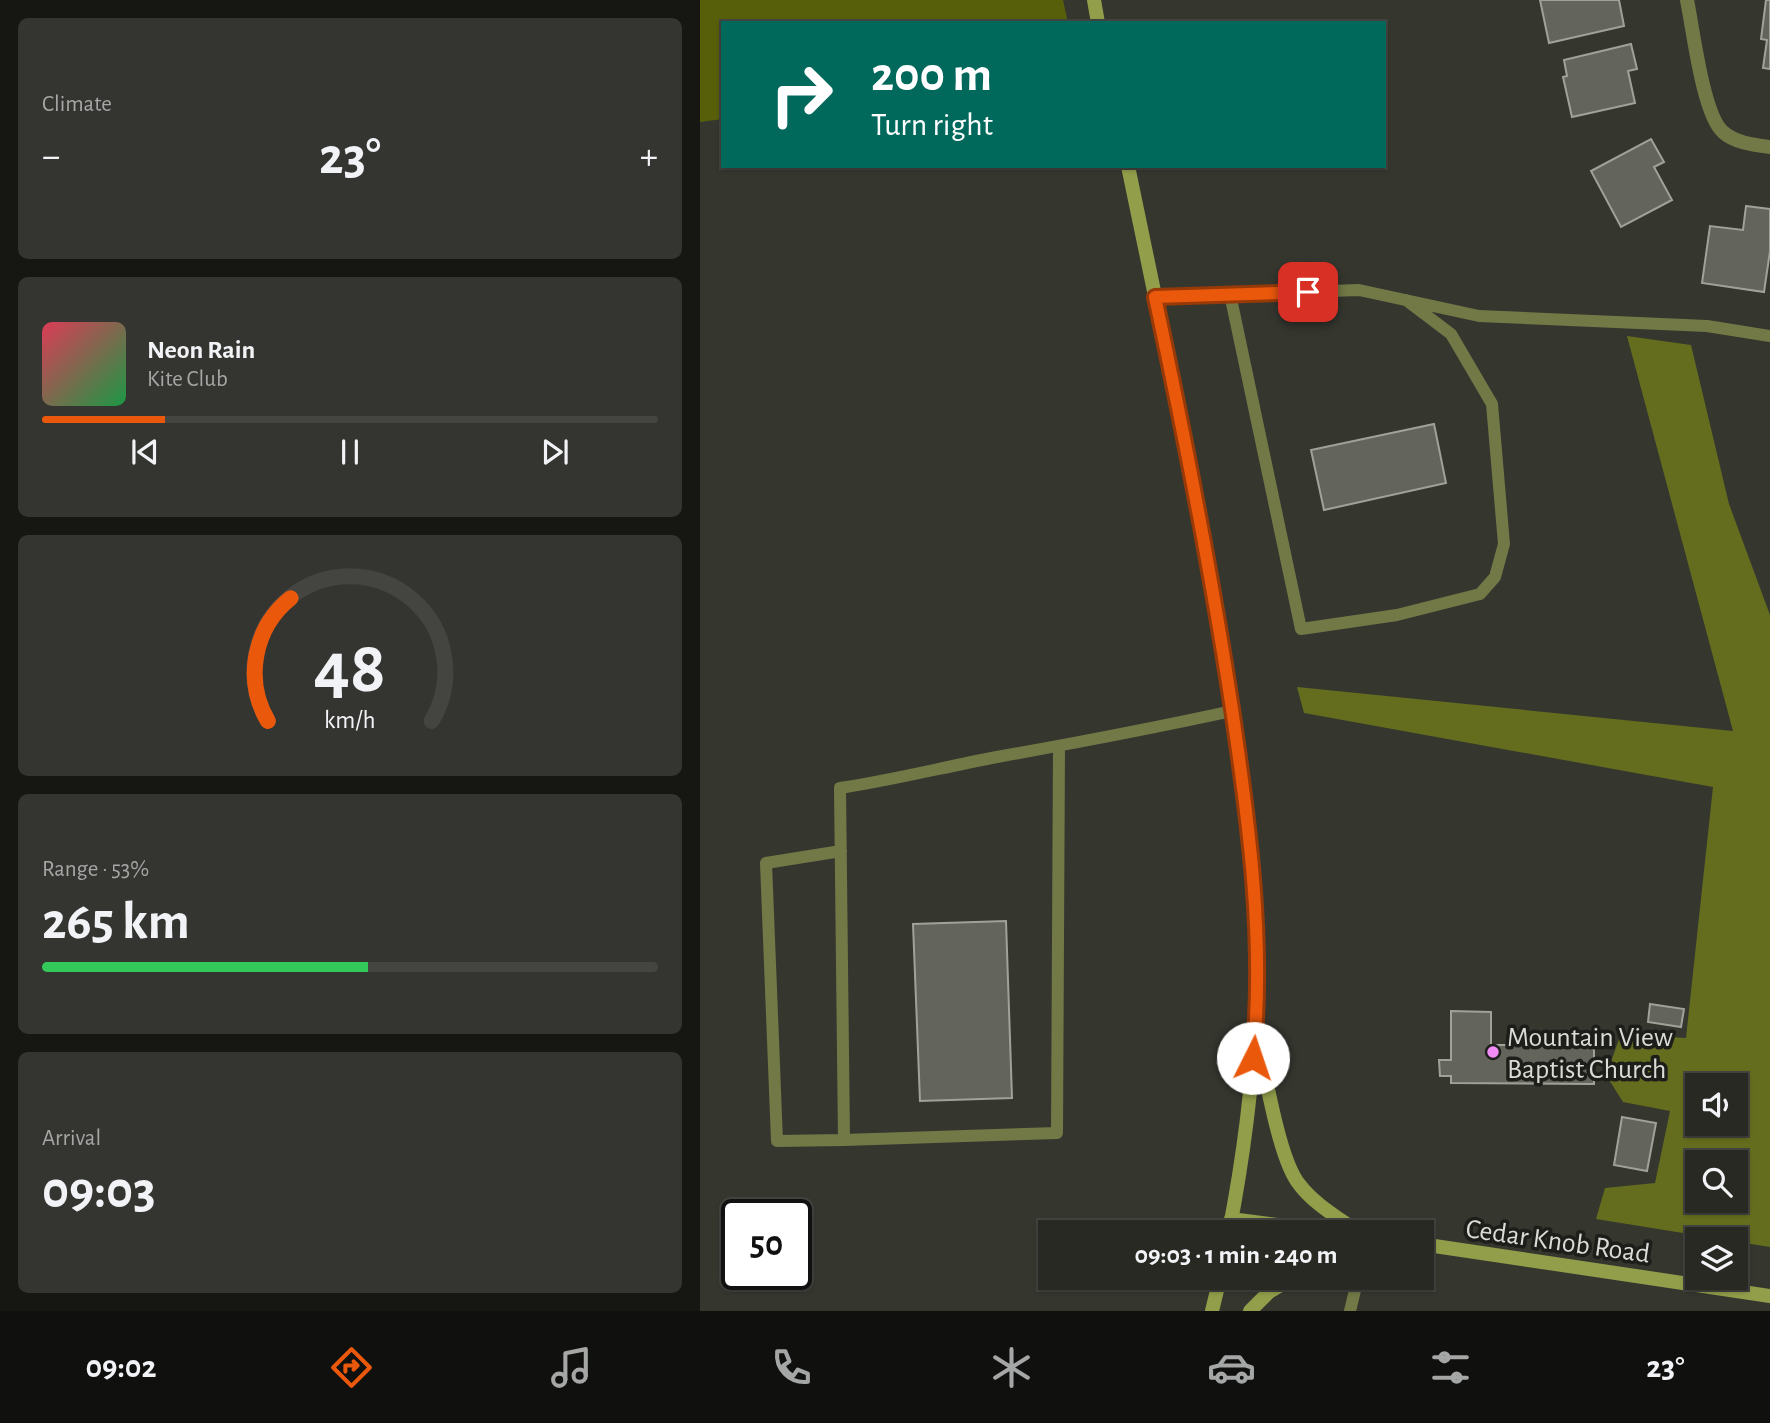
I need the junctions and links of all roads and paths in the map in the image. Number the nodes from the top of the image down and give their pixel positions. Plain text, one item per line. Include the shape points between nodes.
1 (1094, 0) edge
2 (1687, 0) edge
3 (1098, 21) edge
4 (1770, 147) edge
5 (1128, 168) edge
6 (1230, 294) junction
7 (1155, 297) junction
8 (1406, 300) junction
9 (1770, 336) edge
10 (1232, 711) junction
11 (1059, 746) junction
12 (841, 851) junction
13 (1255, 1034) junction
14 (844, 1140) junction
15 (1231, 1220) edge
16 (1341, 1220) edge
17 (1434, 1246) edge
18 (1217, 1290) edge
19 (1272, 1290) edge
20 (1356, 1290) edge
21 (1770, 1296) edge
22 (1212, 1311) edge
23 (1250, 1311) edge
24 (1350, 1311) edge

1 - 3 main road
2 - 4 street via 1711,116 1724,133
5 - 7 main road
6 - 7 lane
6 - 8 lane via 1359,290
6 - 8 lane via 1301,629 1396,615 1480,594 1495,577 1504,544 1492,404 1451,334
7 - 10 main road
8 - 9 lane via 1479,316 1707,326
10 - 11 lane
10 - 13 main road via 1252,864
11 - 12 lane via 840,788
11 - 14 lane via 1057,1133
12 - 14 lane
12 - 14 lane via 766,863 777,1141
13 - 15 main road
13 - 16 main road via 1286,1162 1314,1200
17 - 21 main road, Cedar Knob Road
18 - 22 main road
19 - 23 main road
20 - 24 lane

